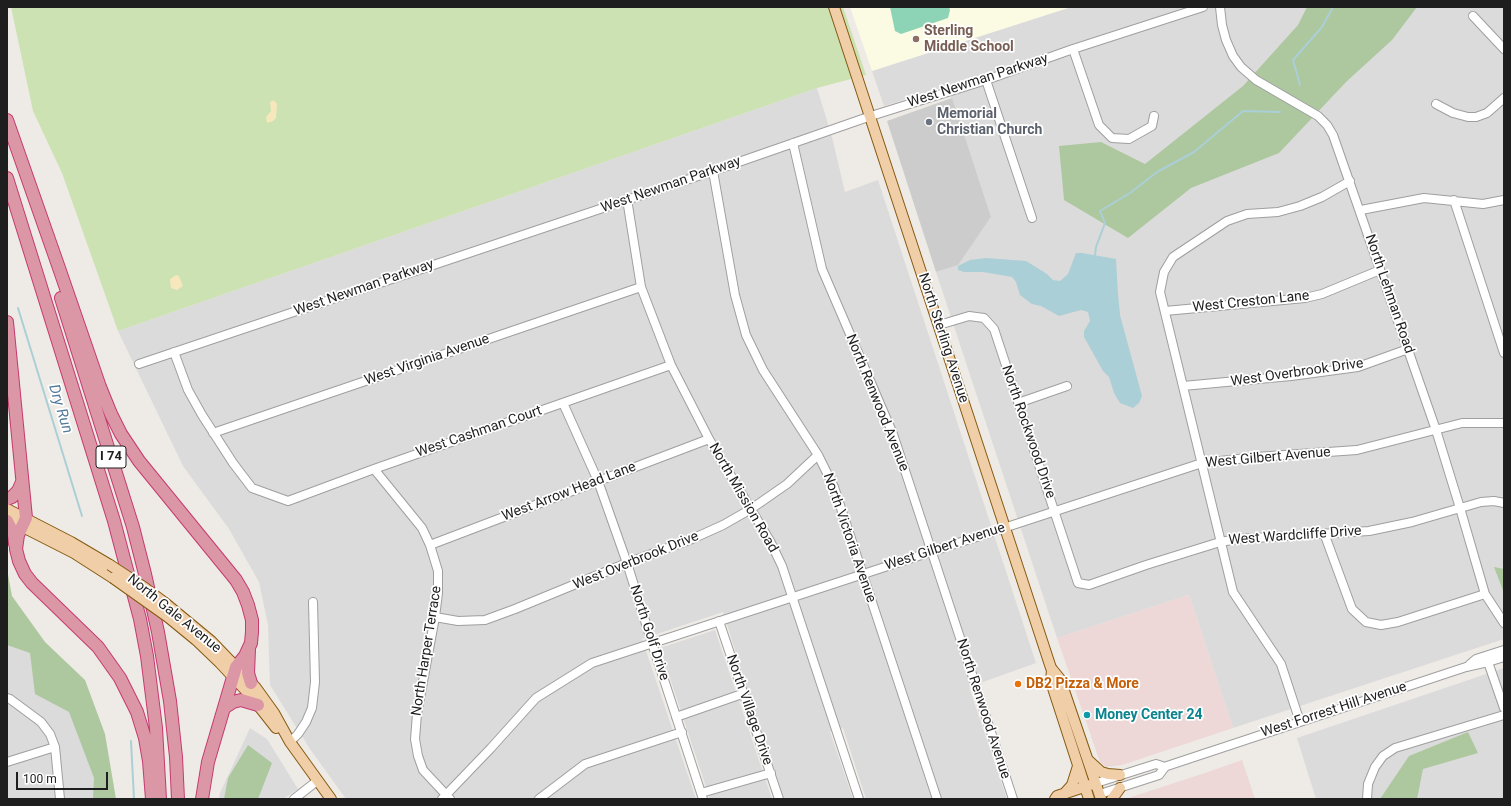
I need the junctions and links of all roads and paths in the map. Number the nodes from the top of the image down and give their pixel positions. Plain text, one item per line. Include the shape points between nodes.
1 (834, 7) edge
2 (1203, 7) edge
3 (1219, 7) edge
4 (1472, 16) dead end
5 (1073, 49) junction
6 (1504, 49) edge
7 (986, 80) junction
8 (1504, 98) edge
9 (1436, 104) dead end
10 (871, 116) junction
11 (1154, 116) dead end
12 (7, 122) edge
13 (794, 143) junction
14 (713, 171) junction
15 (7, 178) edge
16 (1350, 181) junction
17 (627, 199) junction
18 (1454, 200) junction
19 (1504, 200) edge
20 (1361, 210) junction
21 (1032, 218) dead end
22 (1380, 270) junction
23 (641, 287) junction
24 (1165, 311) junction
25 (7, 322) edge
26 (939, 325) junction
27 (1408, 349) junction
28 (174, 352) junction
29 (1504, 353) edge
30 (139, 364) dead end
31 (671, 365) junction
32 (1067, 386) dead end
33 (1183, 386) junction
34 (563, 403) junction
35 (1018, 403) junction
36 (1504, 424) edge
37 (1436, 430) junction
38 (214, 433) junction
39 (708, 439) junction
40 (818, 456) junction
41 (1202, 463) junction
42 (374, 469) junction
43 (598, 481) junction
44 (22, 482) junction
45 (7, 498) edge
46 (1504, 504) edge
47 (1460, 508) junction
48 (7, 509) edge
49 (751, 509) junction
50 (1054, 511) junction
51 (7, 520) edge
52 (24, 522) junction
53 (1005, 527) junction
54 (1324, 534) junction
55 (1220, 542) junction
56 (430, 545) junction
57 (16, 549) junction
58 (932, 551) junction
59 (627, 563) junction
60 (862, 574) junction
61 (1089, 585) joint
62 (1485, 594) junction
63 (793, 596) junction
64 (314, 602) dead end
65 (435, 617) junction
66 (718, 621) junction
67 (1504, 623) edge
68 (652, 643) junction
69 (249, 650) junction
70 (1504, 650) edge
71 (1504, 657) edge
72 (1488, 662) junction
73 (1466, 667) junction
74 (1052, 669) junction
75 (235, 672) junction
76 (251, 683) junction
77 (742, 694) junction
78 (7, 698) edge
79 (258, 705) junction
80 (224, 708) junction
81 (1504, 708) edge
82 (1504, 714) edge
83 (676, 717) junction
84 (1300, 722) junction
85 (682, 732) junction
86 (290, 742) junction
87 (55, 747) junction
88 (1089, 761) junction
89 (7, 762) edge
90 (1078, 766) junction
91 (1165, 767) junction
92 (771, 773) junction
93 (1120, 775) junction
94 (317, 781) junction
95 (1096, 783) junction
96 (1085, 787) junction
97 (1120, 788) junction
98 (1064, 794) junction
99 (702, 796) edge
100 (1100, 797) edge
101 (446, 798) edge
102 (60, 799) edge
103 (152, 799) edge
104 (160, 799) edge
105 (178, 799) edge
106 (202, 799) edge
107 (294, 799) edge
108 (330, 799) edge
109 (539, 799) edge
110 (779, 799) edge
111 (859, 799) edge
112 (937, 799) edge
113 (1013, 799) edge
114 (1055, 799) edge
115 (1087, 799) edge
116 (1112, 799) edge
117 (1367, 799) edge

1 - 10 main road, North Sterling Avenue
2 - 5 street, West Newman Parkway
3 - 16 street, North Lehman Road via 1226,40 1241,67 1256,80 1318,116 1327,125
4 - 6 street
5 - 7 street, West Newman Parkway
5 - 11 street via 1099,125 1112,138 1129,139 1152,126
7 - 10 street, West Newman Parkway
7 - 21 street
8 - 9 street via 1487,113 1476,117 1453,113
10 - 13 street, West Newman Parkway
10 - 26 main road, North Sterling Avenue
12 - 69 highway via 109,410 139,461 241,588 252,620
12 - 105 highway, I 74 via 145,574 170,701
13 - 14 street, West Newman Parkway
13 - 58 street, North Renwood Avenue via 822,269 893,434
14 - 17 street, West Newman Parkway
14 - 40 street, North Victoria Avenue via 735,295 746,336 763,370
15 - 104 highway, I 74 via 114,521 140,619 157,741
16 - 20 street, North Lehman Road
16 - 24 street via 1300,206 1278,212 1247,214 1227,221 1173,257 1164,272 1160,292
17 - 23 street, North Mission Road
17 - 28 street, West Newman Parkway
18 - 19 street via 1483,204
18 - 20 street via 1424,198
18 - 29 street
20 - 22 street, North Lehman Road
22 - 24 street, West Creston Lane via 1322,294 1305,298
22 - 27 street, North Lehman Road
23 - 31 street, North Mission Road
23 - 38 street, West Virginia Avenue
24 - 33 street
25 - 44 highway
26 - 35 street, North Rockwood Drive via 969,316 984,318 994,329
26 - 53 main road, North Sterling Avenue
27 - 33 street, West Overbrook Drive via 1358,367
27 - 37 street, North Lehman Road
28 - 30 street, West Newman Parkway
28 - 38 street via 188,390
31 - 34 street, West Cashman Court
31 - 39 street, North Mission Road
32 - 35 street
33 - 41 street
34 - 42 street, West Cashman Court
34 - 43 street, North Golf Drive
35 - 50 street, North Rockwood Drive
36 - 37 street, West Gilbert Avenue via 1462,423
37 - 41 street, West Gilbert Avenue via 1357,450
37 - 47 street, North Lehman Road
38 - 42 street, West Cashman Court via 252,488 288,500
39 - 43 street, West Arrow Head Lane
39 - 49 street, North Mission Road
40 - 49 street, West Overbrook Drive via 787,484
40 - 60 street, North Victoria Avenue via 834,487
41 - 50 street, West Gilbert Avenue
41 - 55 street
42 - 56 street, North Harper Terrace via 422,528
43 - 56 street, West Arrow Head Lane
43 - 59 street, North Golf Drive
44 - 45 highway via 18,491
44 - 52 highway
46 - 47 street, West Wardcliffe Drive via 1494,501 1480,502
47 - 54 street, West Wardcliffe Drive via 1369,531
47 - 62 street, North Lehman Road
48 - 52 main road, North Gale Avenue
49 - 59 street, West Overbrook Drive via 717,528
49 - 63 street, North Mission Road via 770,541
50 - 53 street, West Gilbert Avenue
50 - 61 street, North Rockwood Drive via 1078,583
51 - 52 main road, North Gale Avenue
51 - 57 highway via 14,535
52 - 57 highway via 18,535
52 - 75 main road, North Gale Avenue, bridge via 113,578 168,617
52 - 75 main road, North Gale Avenue, bridge via 75,544 138,583 202,633
53 - 58 street, West Gilbert Avenue
53 - 74 main road, North Sterling Avenue
54 - 55 street, West Wardcliffe Drive
54 - 62 street via 1352,609 1366,622 1381,625 1398,622
55 - 61 street, West Wardcliffe Drive
55 - 84 street via 1233,592 1281,664
56 - 65 street, North Harper Terrace via 438,571
57 - 103 highway via 20,564 32,583 98,647 122,681 137,712 145,738
58 - 60 street, West Gilbert Avenue
58 - 113 street, North Renwood Avenue
59 - 65 street, West Overbrook Drive via 485,620 458,621
59 - 68 street, North Golf Drive
60 - 63 street, West Gilbert Avenue
60 - 112 street, North Victoria Avenue
62 - 67 street, North Lehman Road
63 - 66 street, West Gilbert Avenue
63 - 111 street, North Mission Road
64 - 86 street via 315,682 312,708 302,728
65 - 101 street, North Harper Terrace via 417,714 415,739 423,770
66 - 68 street, West Gilbert Avenue
66 - 77 street, North Village Drive
68 - 83 street, North Golf Drive
68 - 101 street, West Gilbert Avenue via 592,663 536,698
69 - 75 highway
69 - 76 highway via 248,673
70 - 73 street via 1476,660
71 - 72 street, West Forrest Hill Avenue
72 - 73 street, West Forrest Hill Avenue
72 - 81 street
73 - 84 street, West Forrest Hill Avenue
74 - 88 main road, North Sterling Avenue via 1060,679
74 - 90 main road, North Sterling Avenue via 1050,682
75 - 76 main road, North Gale Avenue
75 - 79 main road, North Gale Avenue
75 - 80 highway
76 - 86 main road, North Gale Avenue via 274,713
77 - 83 street
77 - 92 street, North Village Drive
78 - 87 street via 41,722
79 - 80 highway via 240,700
79 - 86 main road, North Gale Avenue
80 - 106 highway via 208,762
82 - 117 street via 1395,748 1383,756 1375,767 1368,784
83 - 85 street, North Golf Drive
84 - 91 street, West Forrest Hill Avenue
85 - 99 street, North Golf Drive
85 - 109 street via 585,764
86 - 94 main road, North Gale Avenue
87 - 89 street
87 - 102 street
88 - 93 main road via 1101,772
88 - 95 main road, North Sterling Avenue
90 - 96 main road, North Sterling Avenue
90 - 98 main road via 1072,785
91 - 93 street, West Forrest Hill Avenue via 1156,764
91 - 97 street, West Forrest Hill Avenue via 1159,775
92 - 99 street
92 - 110 street, North Village Drive
93 - 95 street, West Forrest Hill Avenue
94 - 107 street
94 - 108 main road, North Gale Avenue
95 - 96 main road, West Forrest Hill Avenue
95 - 100 main road, North Sterling Avenue
96 - 98 main road, West Forrest Hill Avenue
96 - 115 main road, North Sterling Avenue
97 - 100 street, West Forrest Hill Avenue
97 - 116 main road
98 - 114 main road, West Forrest Hill Avenue
100 - 115 main road, West Forrest Hill Avenue

